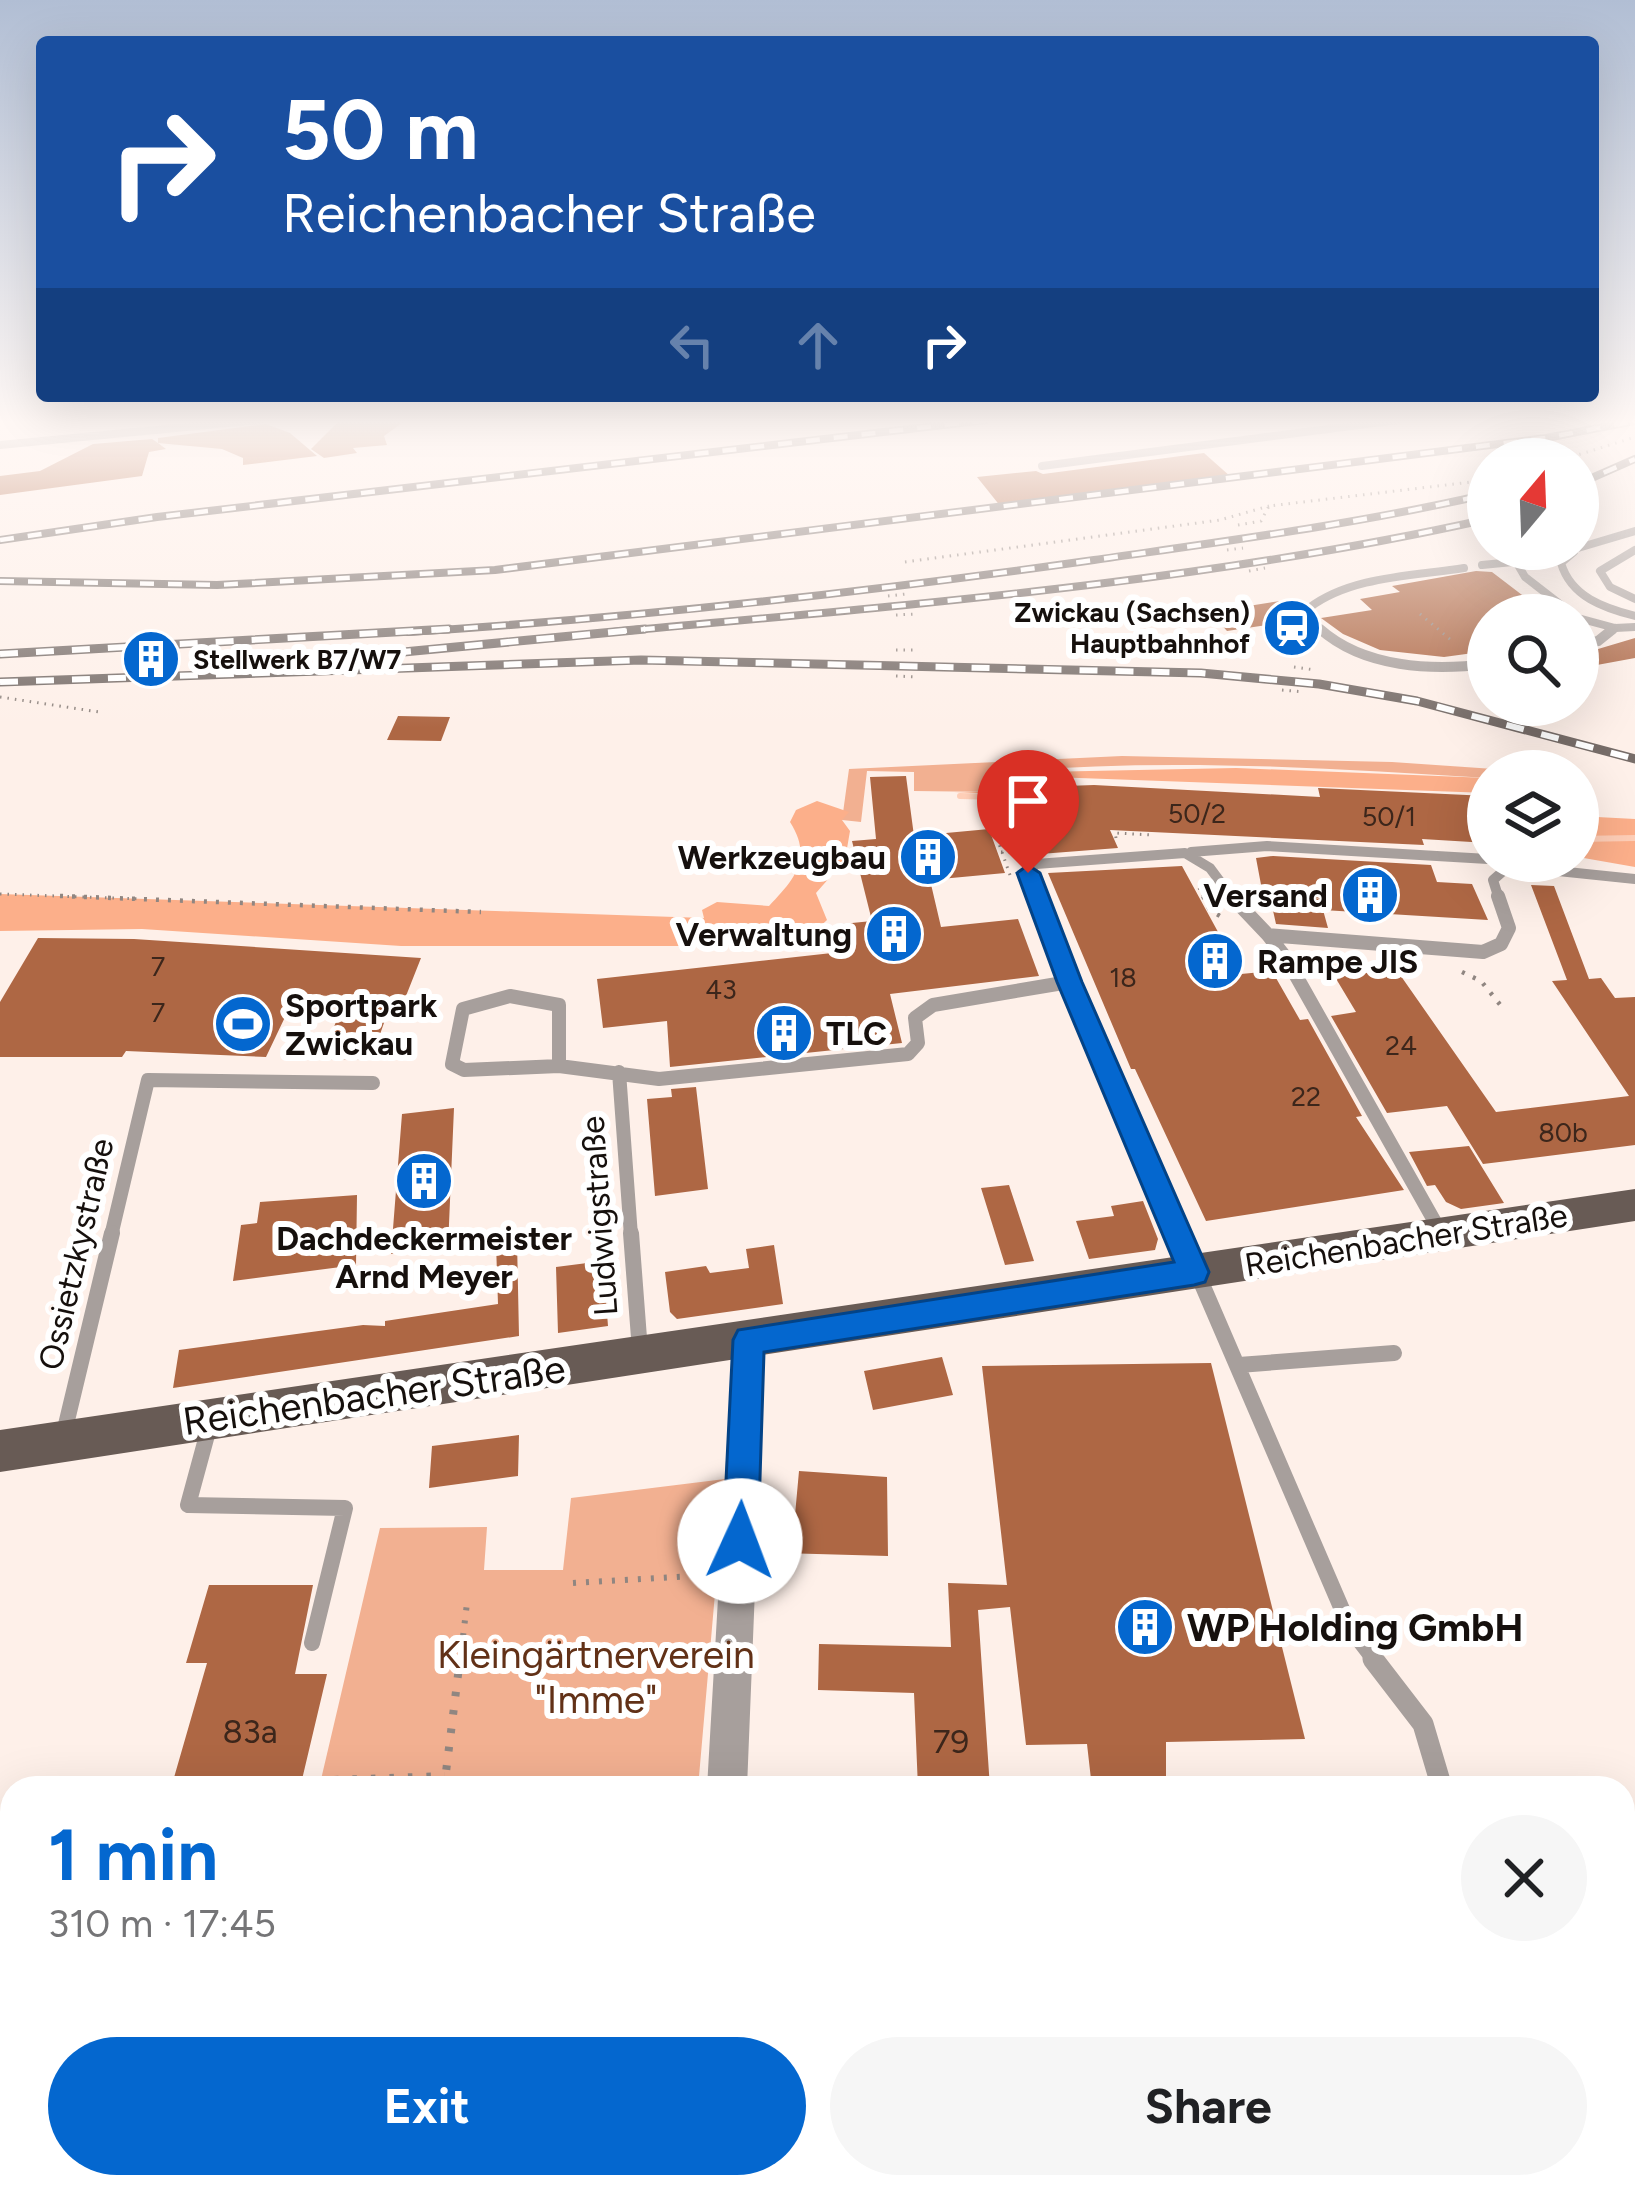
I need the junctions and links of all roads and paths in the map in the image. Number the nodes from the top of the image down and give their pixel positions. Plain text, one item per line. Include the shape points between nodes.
1 (1201, 523) edge
2 (1252, 523) edge
3 (1238, 525) dead end
4 (1635, 531) edge
5 (1599, 542) edge
6 (1243, 548) dead end
7 (1227, 550) dead end
8 (1635, 550) edge
9 (904, 562) dead end
10 (1265, 568) dead end
11 (1464, 568) dead end
12 (1519, 570) edge
13 (1562, 570) edge
14 (1249, 571) dead end
15 (906, 594) dead end
16 (1548, 594) edge
17 (888, 596) dead end
18 (1635, 599) edge
19 (915, 614) dead end
20 (1420, 614) dead end
21 (896, 615) dead end
22 (1635, 616) edge
23 (1599, 623) edge
24 (1635, 627) edge
25 (1615, 628) junction
26 (1451, 640) dead end
27 (1599, 640) edge
28 (896, 650) dead end
29 (916, 650) dead end
30 (1467, 666) edge
31 (1294, 667) dead end
32 (1315, 670) dead end
33 (896, 676) dead end
34 (917, 677) dead end
35 (1282, 690) dead end
36 (1304, 692) dead end
37 (0, 697) edge
38 (99, 712) dead end
39 (1186, 853) junction
40 (1467, 859) edge
41 (1599, 875) edge
42 (1635, 879) edge
43 (1494, 882) edge
44 (0, 894) edge
45 (482, 912) dead end
46 (1268, 935) junction
47 (1070, 982) junction
48 (559, 1066) junction
49 (619, 1072) junction
50 (373, 1083) dead end
51 (1635, 1205) edge
52 (1442, 1235) junction
53 (1194, 1272) junction
54 (749, 1340) junction
55 (1394, 1353) dead end
56 (640, 1356) junction
57 (1239, 1365) junction
58 (211, 1420) junction
59 (62, 1442) junction
60 (0, 1451) edge
61 (739, 1573) junction
62 (573, 1583) dead end
63 (467, 1603) dead end
64 (312, 1643) dead end
65 (445, 1776) edge
66 (728, 1776) edge
67 (1438, 1776) edge

1 - 9 path
2 - 3 path
4 - 5 lane
6 - 7 path
8 - 18 lane via 1600,574
10 - 14 path
11 - 30 lane via 1338,591 1309,608 1340,648 1433,668
12 - 16 lane
13 - 22 lane via 1572,586
15 - 17 path
19 - 21 path
20 - 26 path
23 - 25 lane
24 - 25 lane
25 - 27 lane
28 - 29 path
31 - 32 path
33 - 34 path
35 - 36 path
37 - 38 path
39 - 40 lane via 1267,846
39 - 46 lane via 1213,869 1242,917
39 - 47 lane via 1036,864 1028,873
41 - 42 lane
43 - 46 lane via 1509,928 1501,944 1483,952
44 - 45 path
46 - 52 lane
47 - 49 lane via 933,1005 915,1018 918,1043 908,1054 659,1079
47 - 53 lane
48 - 48 lane via 559,1005 477,998 463,1009 452,1064
48 - 49 lane
49 - 56 lane, Ludwigstraße
50 - 59 lane, Ossietzkystraße via 148,1080
51 - 52 main road, Reichenbacher Straße
52 - 53 main road, Reichenbacher Straße
53 - 54 main road, Reichenbacher Straße
53 - 57 lane
54 - 56 main road, Reichenbacher Straße
54 - 61 street
55 - 57 lane
56 - 58 main road, Reichenbacher Straße
57 - 67 lane via 1350,1628 1423,1724
58 - 59 main road, Reichenbacher Straße
58 - 64 lane via 188,1505 345,1508
59 - 60 main road, Reichenbacher Straße
61 - 62 path
61 - 66 street
63 - 65 path

